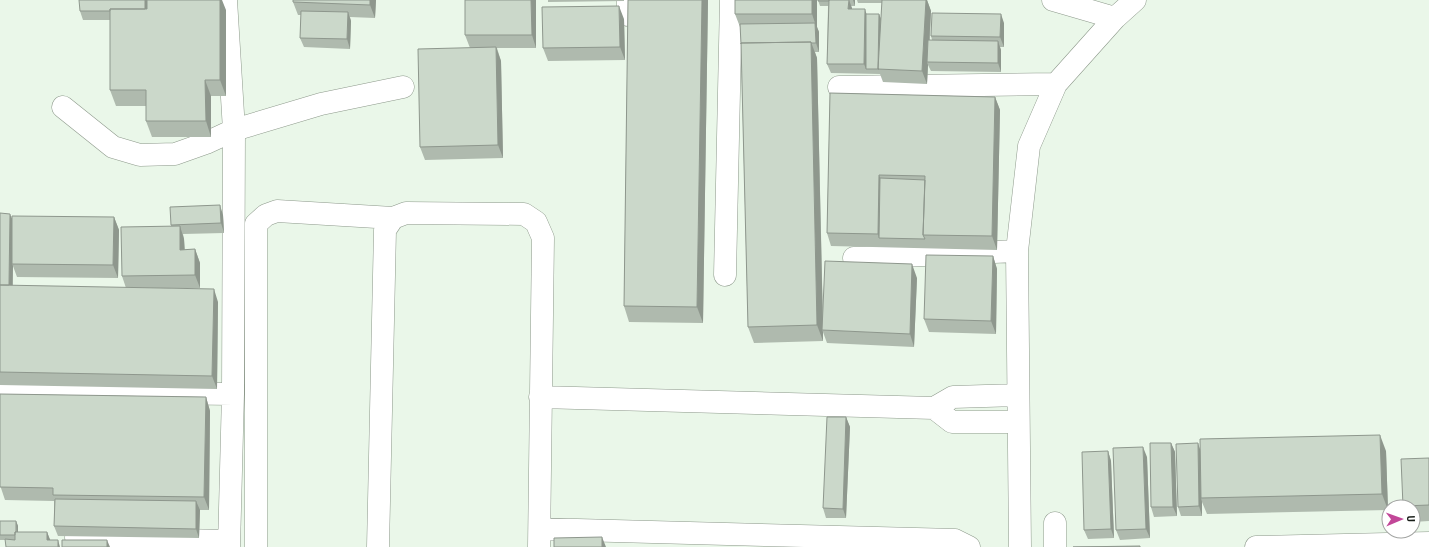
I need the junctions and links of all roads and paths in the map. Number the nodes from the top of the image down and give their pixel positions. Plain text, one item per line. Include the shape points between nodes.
1 (226, 0) edge
2 (731, 0) edge
3 (1053, 0) edge
4 (1135, 0) edge
5 (1115, 18) junction
6 (1056, 84) junction
7 (403, 87) dead end
8 (839, 87) dead end
9 (63, 107) dead end
10 (234, 130) junction
11 (393, 218) junction
12 (1017, 252) junction
13 (854, 258) dead end
14 (726, 275) dead end
15 (0, 391) edge
16 (233, 394) junction
17 (1018, 395) junction
18 (540, 397) junction
19 (934, 408) junction
20 (1018, 422) junction
21 (1055, 524) dead end
22 (76, 538) edge
23 (539, 538) edge
24 (1429, 543) edge
25 (228, 544) edge
26 (1397, 546) edge
27 (256, 547) edge
28 (378, 547) edge
29 (969, 547) edge
30 (1020, 547) edge
31 (1055, 547) edge
32 (1256, 547) edge

1 - 10 street
2 - 14 street
3 - 5 street
4 - 5 street
5 - 6 street
6 - 8 street
6 - 12 street via 1029,146
7 - 10 street via 321,104
9 - 10 street via 113,147 140,155 175,154
10 - 16 street
11 - 18 street via 406,213 524,214 536,222 542,238
11 - 27 street via 277,211 266,215 256,224
11 - 28 street via 385,230
12 - 13 street
12 - 17 street
15 - 16 street
16 - 25 street
17 - 19 street via 952,397
17 - 20 street
18 - 19 street
18 - 23 street
19 - 20 street via 952,422
20 - 30 street
21 - 31 street
22 - 25 street
23 - 29 street via 954,540
24 - 26 street
26 - 32 street

